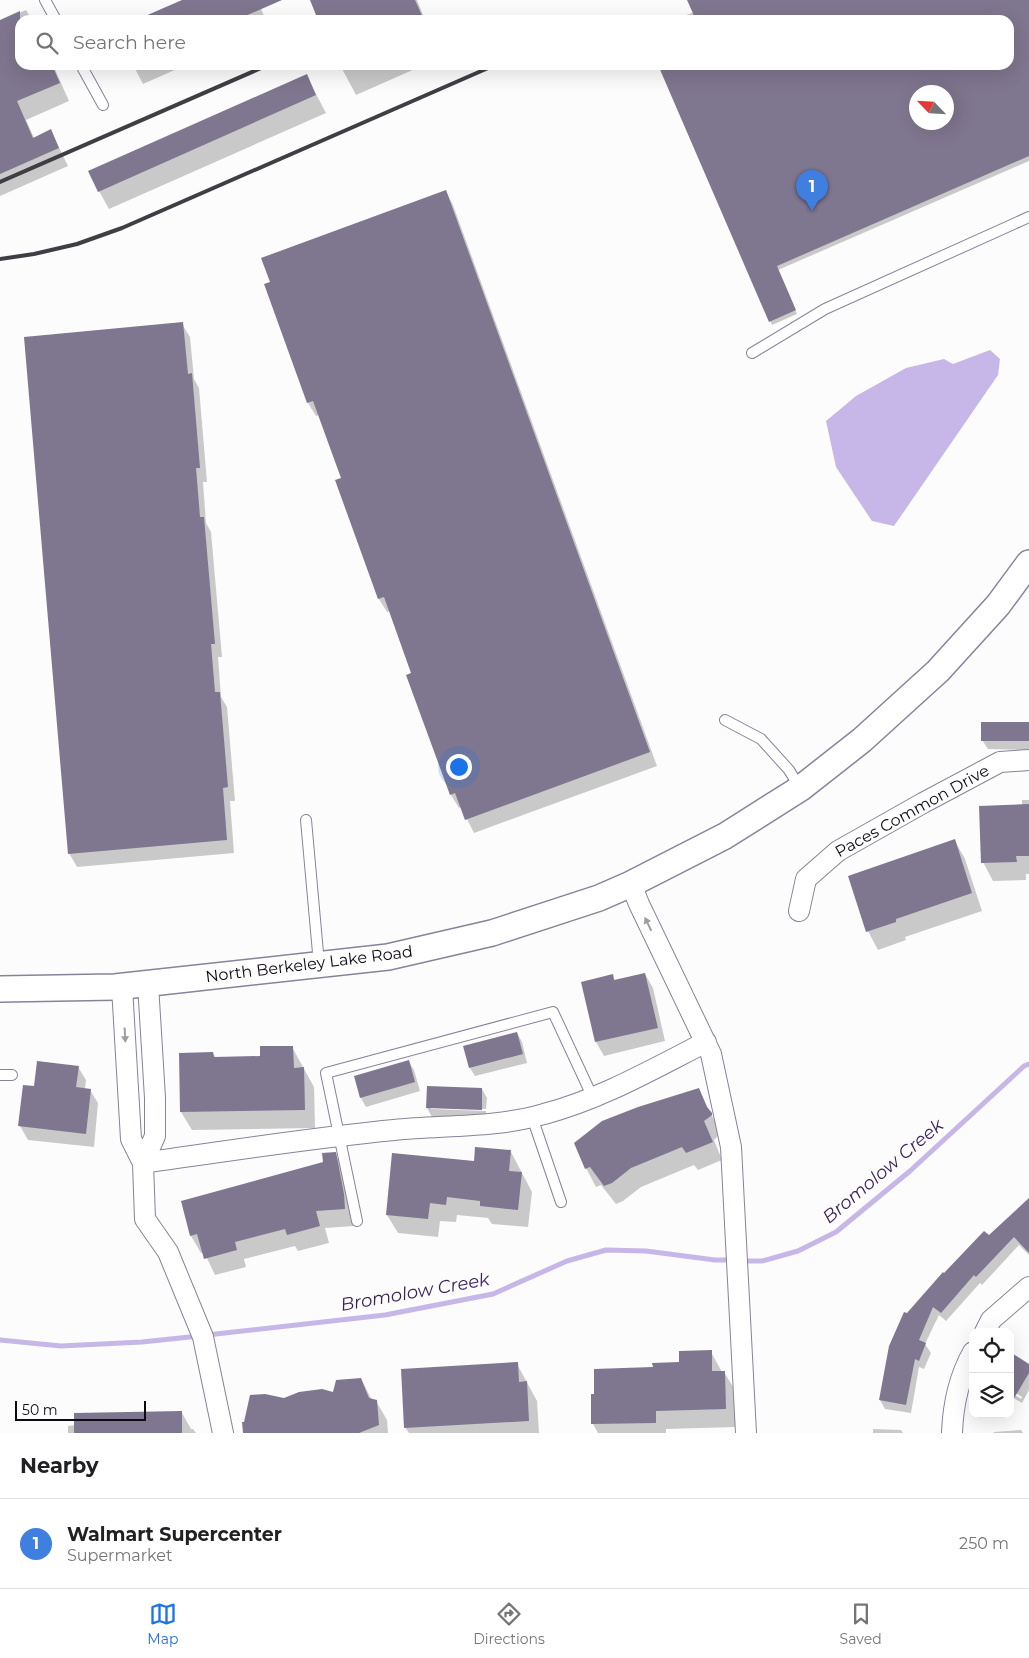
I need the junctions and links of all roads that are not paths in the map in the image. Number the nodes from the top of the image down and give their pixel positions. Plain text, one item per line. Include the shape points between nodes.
1 (45, 0) edge
2 (53, 15) edge
3 (84, 70) edge
4 (103, 104) dead end
5 (1029, 217) edge
6 (752, 353) dead end
7 (1029, 563) edge
8 (725, 720) dead end
9 (1029, 760) edge
10 (800, 788) junction
11 (306, 820) dead end
12 (631, 884) junction
13 (799, 911) dead end
14 (319, 965) junction
15 (148, 984) junction
16 (122, 986) junction
17 (0, 989) edge
18 (706, 1042) junction
19 (154, 1073) junction
20 (127, 1074) junction
21 (0, 1075) edge
22 (12, 1076) dead end
23 (593, 1098) junction
24 (155, 1112) junction
25 (130, 1114) junction
26 (532, 1117) junction
27 (340, 1136) junction
28 (143, 1163) junction
29 (561, 1202) dead end
30 (357, 1221) dead end
31 (1029, 1287) edge
32 (987, 1328) edge
33 (969, 1359) edge
34 (223, 1433) edge
35 (746, 1433) edge
36 (952, 1433) edge

1 - 2 lane
3 - 4 lane
5 - 6 lane via 826,309
7 - 10 street, North Berkeley Lake Road via 998,606 938,671 862,740
8 - 10 lane via 761,740 789,770
9 - 13 street, Paces Common Drive via 1000,762 838,851 806,879
10 - 12 street, North Berkeley Lake Road via 726,836
11 - 14 lane
12 - 14 street, North Berkeley Lake Road via 599,898 492,933 388,957
18 -> 12 street
14 - 15 street, North Berkeley Lake Road
15 - 16 street, North Berkeley Lake Road
15 - 19 street
16 - 17 street, North Berkeley Lake Road
16 -> 20 street
18 - 23 street
18 - 35 street via 731,1147
19 - 20 street
19 - 24 street
20 - 25 street
21 - 22 lane
23 - 26 street
23 - 27 lane via 553,1012 326,1073
24 - 25 street
24 - 28 street via 155,1136
25 - 28 street via 131,1139
26 - 27 street via 507,1122
26 - 29 lane
27 - 28 street
27 - 30 lane
28 - 34 street via 146,1219 168,1252 203,1337
31 - 32 street via 991,1320
33 - 36 street via 953,1410

